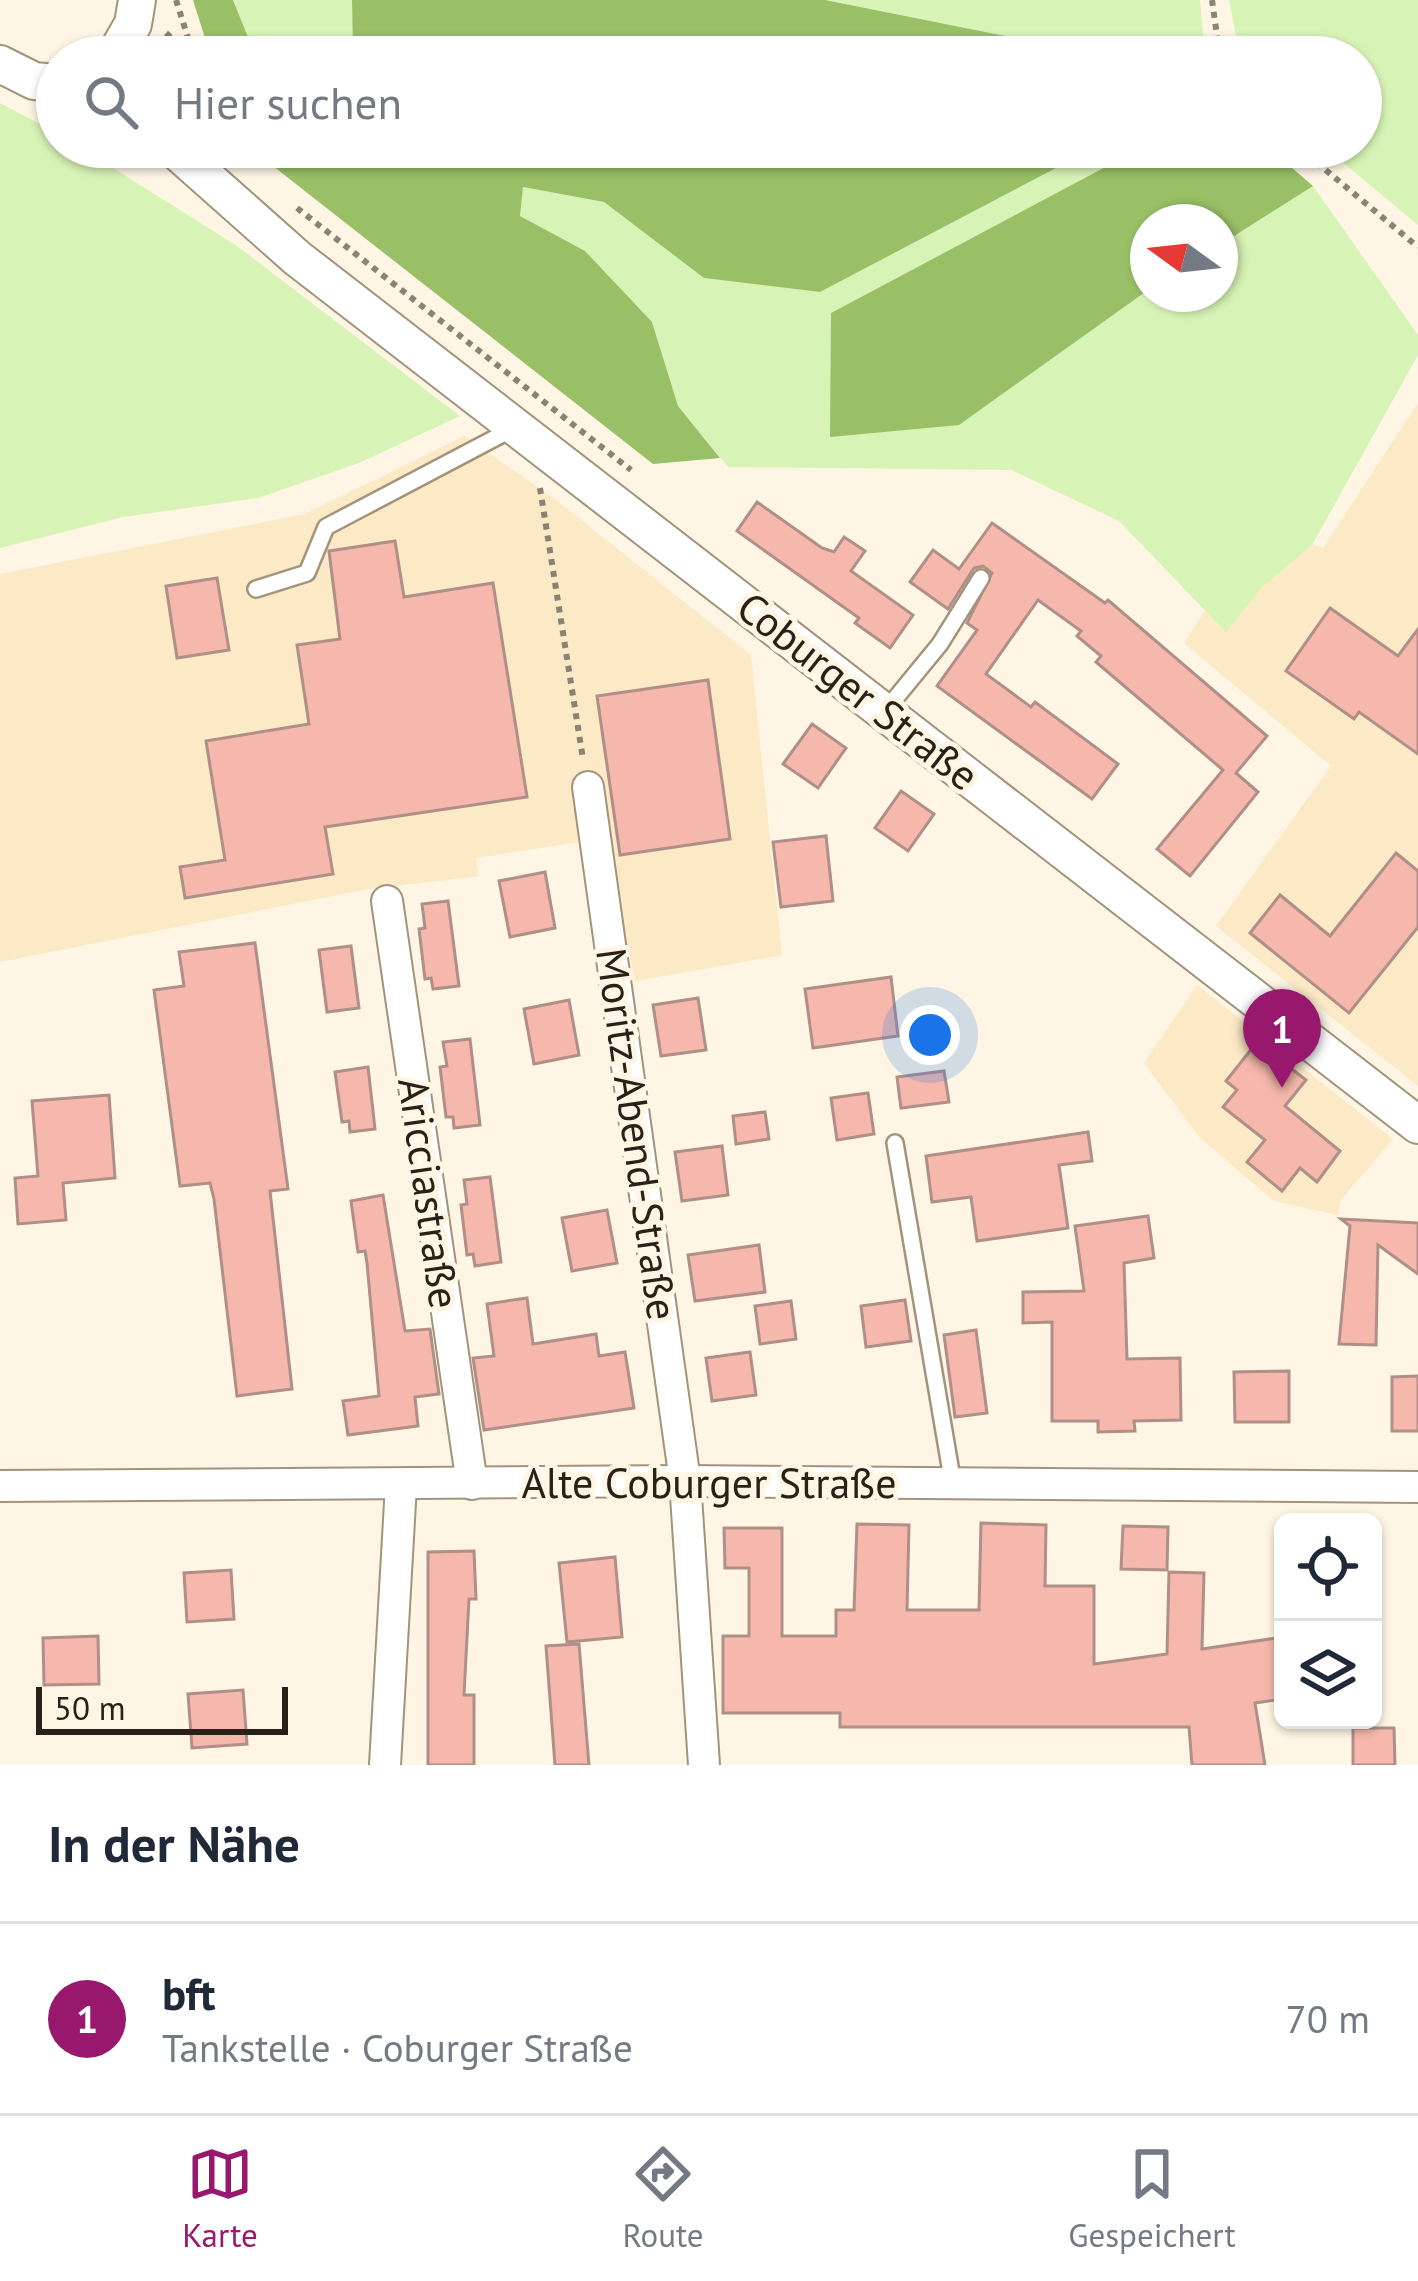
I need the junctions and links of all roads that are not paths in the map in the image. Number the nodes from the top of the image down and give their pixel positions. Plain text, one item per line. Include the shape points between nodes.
1 (137, 0) edge
2 (129, 36) edge
3 (0, 64) edge
4 (36, 81) edge
5 (196, 168) edge
6 (524, 434) junction
7 (981, 578) dead end
8 (256, 589) dead end
9 (885, 711) junction
10 (588, 787) road end
11 (387, 902) dead end
12 (1418, 1125) edge
13 (895, 1143) dead end
14 (686, 1481) junction
15 (472, 1484) junction
16 (953, 1484) junction
17 (401, 1485) junction
18 (0, 1486) edge
19 (1418, 1487) edge
20 (386, 1765) edge
21 (704, 1765) edge

1 - 2 street
3 - 4 street
5 - 6 street, Coburger Straße via 297,258
6 - 8 lane via 326,527 307,573
6 - 9 street, Coburger Straße
7 - 9 lane
9 - 12 street, Coburger Straße
10 - 14 street, Moritz-Abend-Straße
11 - 15 street, Aricciastraße
13 - 16 lane
14 - 15 street, Alte Coburger Straße
14 - 16 street, Alte Coburger Straße
14 - 21 street, Moritz-Abend-Straße
15 - 17 street, Alte Coburger Straße
16 - 19 street, Alte Coburger Straße
17 - 18 street, Alte Coburger Straße
17 - 20 street

